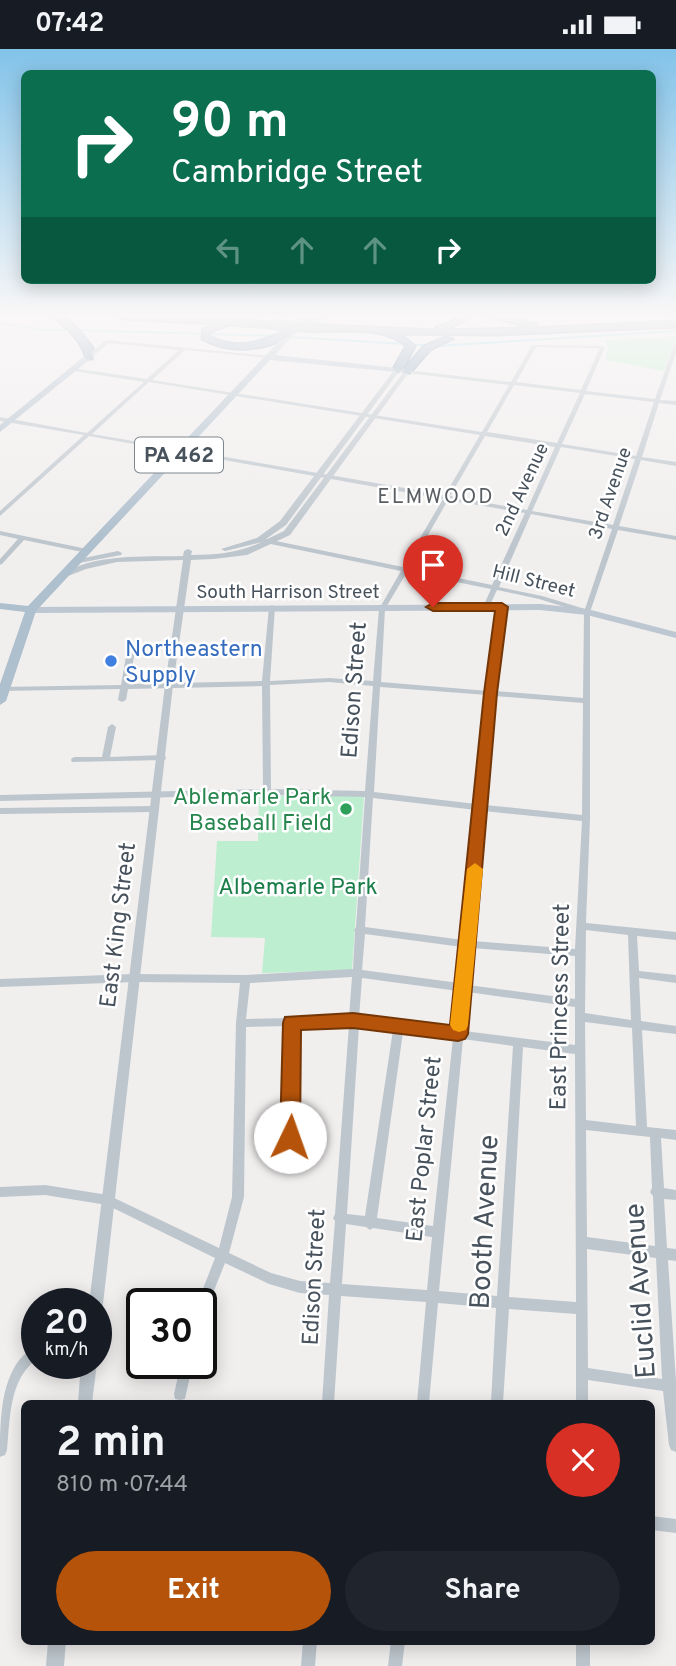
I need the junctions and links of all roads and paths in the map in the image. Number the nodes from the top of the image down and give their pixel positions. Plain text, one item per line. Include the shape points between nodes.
1 (44, 391) edge
2 (135, 391) edge
3 (219, 391) edge
4 (238, 391) edge
5 (384, 391) edge
6 (389, 391) edge
7 (506, 391) edge
8 (582, 391) edge
9 (594, 391) edge
10 (659, 391) edge
11 (236, 394) junction
12 (656, 400) junction
13 (676, 403) edge
14 (364, 415) junction
15 (374, 416) junction
16 (5, 420) edge
17 (0, 429) edge
18 (482, 433) junction
19 (86, 435) junction
20 (558, 446) junction
21 (183, 451) junction
22 (638, 458) junction
23 (676, 464) edge
24 (319, 475) junction
25 (330, 477) junction
26 (446, 498) junction
27 (527, 512) junction
28 (0, 514) edge
29 (614, 527) junction
30 (0, 533) edge
31 (23, 537) junction
32 (676, 538) edge
33 (260, 540) junction
34 (270, 543) junction
35 (87, 551) junction
36 (187, 555) junction
37 (79, 561) junction
38 (0, 563) edge
39 (405, 570) junction
40 (63, 576) junction
41 (493, 588) junction
42 (0, 606) edge
43 (272, 607) junction
44 (486, 607) junction
45 (502, 607) junction
46 (382, 608) junction
47 (179, 609) junction
48 (24, 610) junction
49 (587, 612) junction
50 (676, 635) edge
51 (131, 651) dead end
52 (379, 682) junction
53 (266, 683) junction
54 (126, 685) junction
55 (169, 685) junction
56 (2, 689) edge
57 (491, 693) junction
58 (122, 699) dead end
59 (0, 701) edge
60 (585, 701) junction
61 (112, 727) dead end
62 (162, 758) junction
63 (106, 759) junction
64 (75, 760) dead end
65 (267, 792) junction
66 (369, 794) junction
67 (157, 796) junction
68 (0, 798) edge
69 (155, 809) junction
70 (481, 809) junction
71 (0, 811) edge
72 (586, 818) junction
73 (581, 926) junction
74 (359, 930) junction
75 (632, 931) junction
76 (676, 936) edge
77 (468, 944) junction
78 (580, 953) junction
79 (355, 973) junction
80 (634, 974) junction
81 (134, 978) junction
82 (245, 979) junction
83 (676, 979) edge
84 (0, 983) edge
85 (462, 987) junction
86 (580, 1004) junction
87 (581, 1017) junction
88 (353, 1021) junction
89 (241, 1023) junction
90 (292, 1023) junction
91 (399, 1026) junction
92 (636, 1026) junction
93 (676, 1030) edge
94 (458, 1034) junction
95 (518, 1043) junction
96 (580, 1050) junction
97 (580, 1124) junction
98 (648, 1132) junction
99 (676, 1135) edge
100 (289, 1159) dead end
101 (0, 1192) edge
102 (656, 1192) junction
103 (676, 1195) edge
104 (108, 1200) junction
105 (339, 1218) junction
106 (370, 1224) junction
107 (436, 1233) junction
108 (581, 1242) junction
109 (660, 1252) junction
110 (223, 1254) junction
111 (676, 1255) edge
112 (98, 1288) edge
113 (209, 1288) edge
114 (337, 1290) junction
115 (431, 1297) junction
116 (502, 1301) junction
117 (580, 1308) junction
118 (670, 1320) edge
119 (21, 1364) edge
120 (582, 1373) junction
121 (87, 1379) edge
122 (183, 1379) edge
123 (673, 1386) edge
124 (180, 1394) dead end
125 (85, 1400) edge
126 (328, 1400) edge
127 (423, 1400) edge
128 (497, 1400) edge
129 (582, 1400) edge
130 (676, 1445) edge
131 (0, 1450) edge
132 (655, 1523) edge
133 (676, 1526) edge
134 (57, 1645) edge
135 (310, 1645) edge
136 (398, 1645) edge
137 (583, 1645) edge
138 (55, 1666) edge
139 (308, 1666) edge
140 (395, 1666) edge
141 (583, 1666) edge

1 - 16 main road
2 - 19 street
3 - 11 street
4 - 11 main road, PA 462
5 - 14 street
6 - 15 street
7 - 18 street
8 - 20 street, 2nd Avenue
9 - 12 street
10 - 12 street, 3rd Avenue
11 - 14 street
11 - 21 main road, PA 462
12 - 13 street
12 - 22 street, 3rd Avenue
14 - 15 street
14 - 24 street
15 - 18 street
15 - 25 street
16 - 17 main road
16 - 19 street
18 - 20 street
18 - 26 street
19 - 21 street
19 - 28 street
20 - 22 street
20 - 27 street, 2nd Avenue
21 - 24 street
21 - 35 main road, PA 462
22 - 23 street
22 - 29 street, 3rd Avenue
24 - 25 street
24 - 33 street via 284,523
25 - 26 street
25 - 34 street via 287,533
26 - 27 street
26 - 39 street
27 - 29 street
27 - 41 street, 2nd Avenue
29 - 32 street
29 - 49 street, 3rd Avenue
30 - 31 street
31 - 35 street
31 - 38 street
33 - 34 street, Hill Street
33 - 36 street
34 - 36 street via 243,553
34 - 39 street, Hill Street
35 - 37 main road, PA 462
36 - 37 street via 117,553
36 - 40 street via 117,560
36 - 47 street, East King Street
37 - 40 main road, PA 462
39 - 41 street, Hill Street
39 - 46 street
40 - 48 main road, PA 462
41 - 44 street, 2nd Avenue
41 - 49 street, Hill Street via 559,601
42 - 48 main road
43 - 46 main road, South Harrison Street
43 - 47 main road, South Harrison Street
43 - 53 street
44 - 45 main road, South Harrison Street
44 - 46 main road, South Harrison Street
45 - 49 main road, South Harrison Street
45 - 57 street, East Poplar Street
46 - 52 street, Edison Street
47 - 48 main road, South Harrison Street
47 - 55 street, East King Street
48 - 56 main road, PA 462
49 - 50 main road, Hill Street
49 - 60 street, East Princess Street
51 - 54 street
52 - 53 street
52 - 57 street
52 - 66 street, Edison Street
53 - 55 street
53 - 65 street
54 - 55 street
54 - 56 street
54 - 58 street
55 - 62 street, East King Street
56 - 59 main road, PA 462
57 - 60 street
57 - 70 street, East Poplar Street
60 - 72 street, East Princess Street
61 - 63 street
62 - 63 street
62 - 67 street, East King Street
63 - 64 street
65 - 66 street
65 - 67 street
66 - 70 street
66 - 74 street, Edison Street
67 - 68 street
67 - 69 street, East King Street
69 - 71 street
69 - 81 street, East King Street
70 - 72 street
70 - 77 street, East Poplar Street
72 - 73 street, East Princess Street
73 - 75 street
73 - 78 street, East Princess Street
74 - 77 street
74 - 79 street, Edison Street
75 - 76 street
75 - 80 street, Euclid Avenue
77 - 78 street
77 - 85 street, East Poplar Street
78 - 86 street, East Princess Street
79 - 82 street
79 - 85 street
79 - 88 street, Edison Street
80 - 83 street
80 - 92 street, Euclid Avenue
81 - 82 street
81 - 84 street
81 - 104 street, East King Street
82 - 89 street
85 - 86 street
85 - 94 street, East Poplar Street
86 - 87 street, East Princess Street
87 - 92 street
87 - 96 street, East Princess Street
88 - 90 street
88 - 91 street
88 - 105 street, Edison Street
89 - 90 street
89 - 110 street via 238,1196
90 - 100 street
91 - 94 street
91 - 106 street
92 - 93 street
92 - 98 street, Euclid Avenue
94 - 95 street
94 - 107 street, East Poplar Street
95 - 96 street
95 - 116 street, Booth Avenue
96 - 97 street, East Princess Street
97 - 98 street
97 - 108 street, East Princess Street
98 - 99 street
98 - 102 street, Euclid Avenue
101 - 104 street via 46,1189
102 - 103 street
102 - 109 street, Euclid Avenue
104 - 110 street
104 - 112 street, East King Street
105 - 106 street
105 - 114 street, Edison Street
106 - 107 street
107 - 115 street, East Poplar Street
108 - 109 street
108 - 117 street, East Princess Street
109 - 111 street
109 - 118 street, Euclid Avenue
110 - 113 street
110 - 114 street via 300,1287
114 - 115 street
114 - 126 street, Edison Street
115 - 116 street
115 - 127 street, East Poplar Street
116 - 117 street
116 - 128 street, Booth Avenue
117 - 120 street, East Princess Street
118 - 123 street, Euclid Avenue
119 - 131 street via 14,1374
120 - 123 street
120 - 129 street, East Princess Street
121 - 125 street
122 - 124 street
123 - 130 street, Euclid Avenue
132 - 133 street
134 - 138 street
135 - 139 street
136 - 140 street
137 - 141 street

